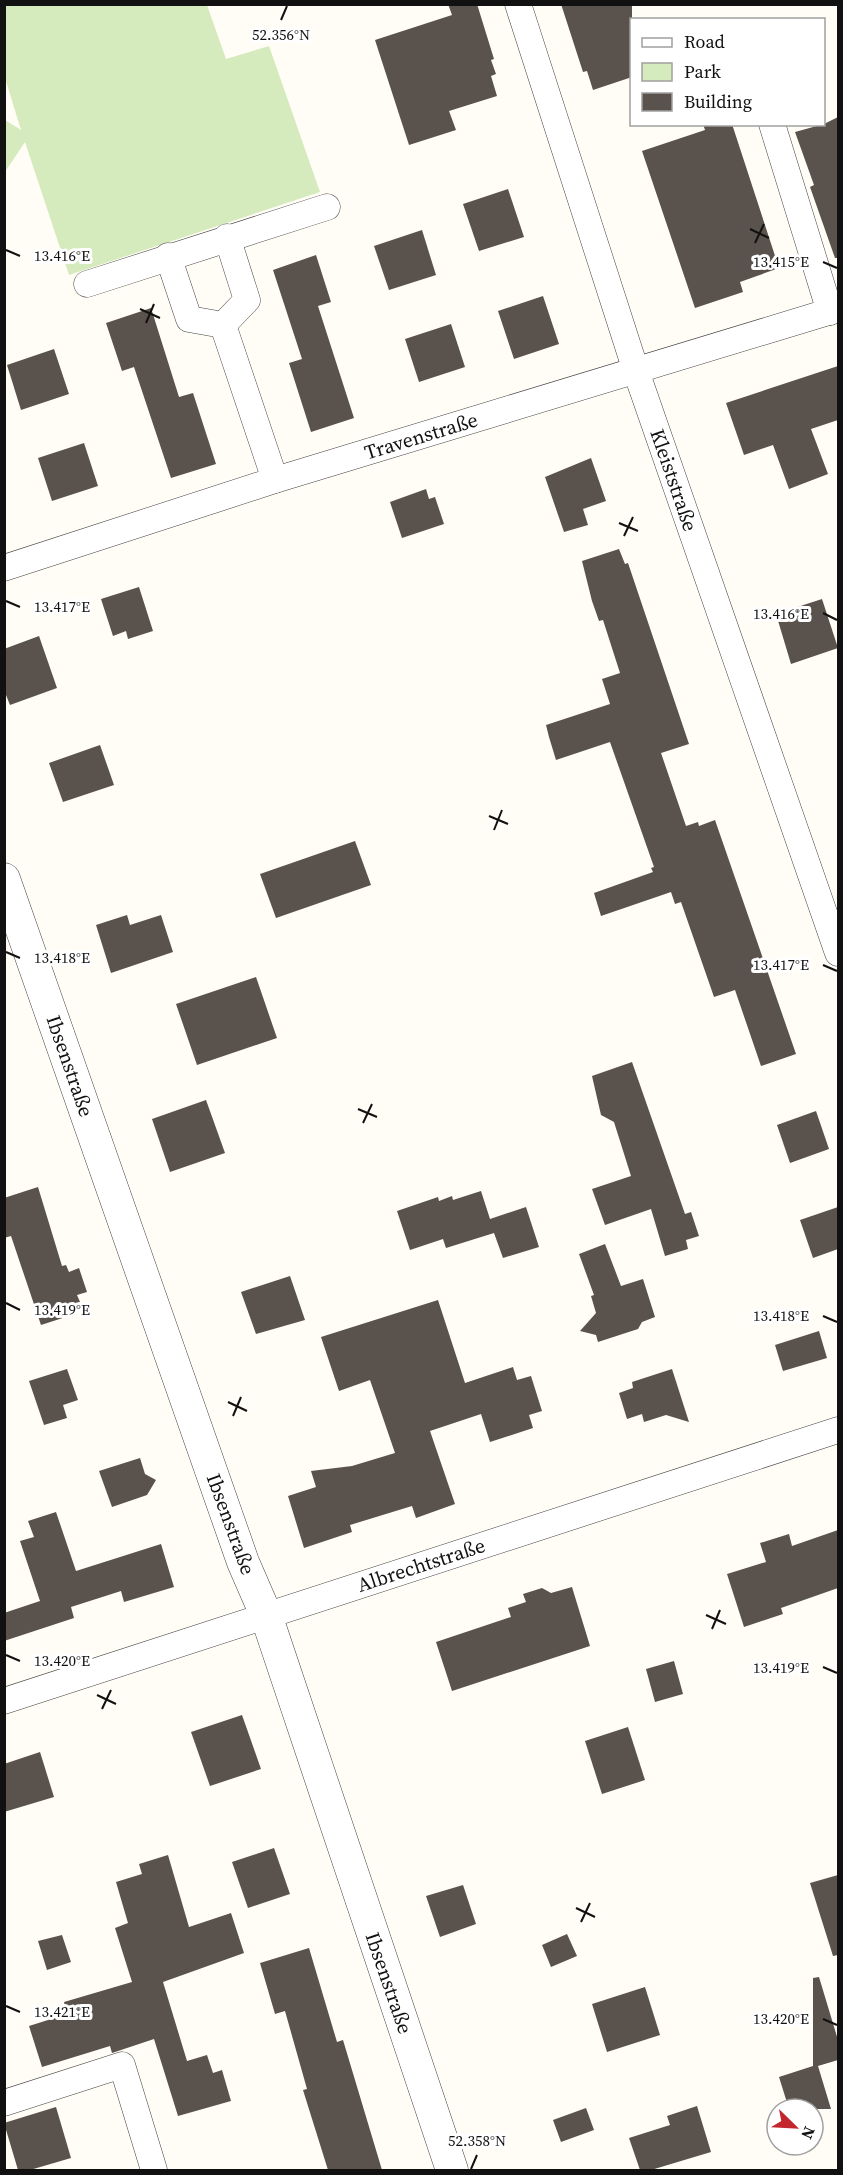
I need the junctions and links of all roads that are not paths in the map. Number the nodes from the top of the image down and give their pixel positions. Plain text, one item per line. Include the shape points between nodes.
1 (518, 4) edge
2 (773, 126) edge
3 (327, 207) dead end
4 (227, 237) junction
5 (168, 256) junction
6 (87, 284) dead end
7 (834, 310) edge
8 (223, 325) junction
9 (636, 370) junction
10 (275, 480) junction
11 (4, 568) edge
12 (4, 879) edge
13 (838, 953) edge
14 (838, 1430) edge
15 (266, 1615) junction
16 (4, 1701) edge
17 (4, 2103) edge
18 (154, 2170) edge
19 (452, 2170) edge

1 - 9 street, Kleiststraße
2 - 7 street
3 - 4 street
4 - 5 street
4 - 8 street via 247,300
5 - 6 street
5 - 8 street via 189,319
7 - 9 street, Travenstraße
8 - 10 street
9 - 10 street, Travenstraße
9 - 13 street, Kleiststraße
10 - 11 street, Travenstraße
12 - 15 street, Ibsenstraße via 243,1562
14 - 15 street, Albrechtstraße
15 - 16 street, Albrechtstraße
15 - 19 street, Ibsenstraße
17 - 18 street via 122,2065

